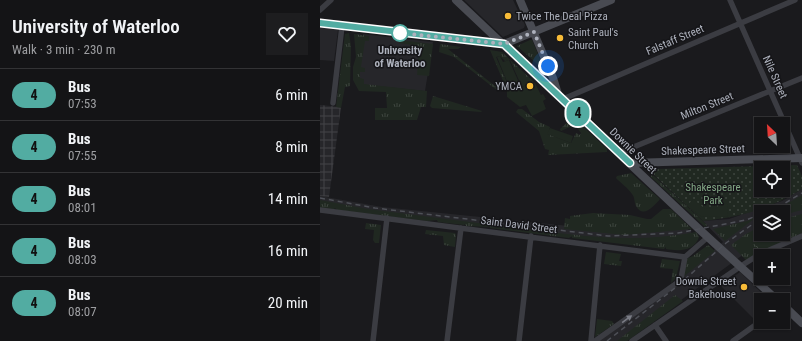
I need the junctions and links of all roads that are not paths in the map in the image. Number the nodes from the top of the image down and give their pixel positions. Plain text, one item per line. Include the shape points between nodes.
1 (331, 0) edge
2 (456, 0) edge
3 (520, 0) edge
4 (611, 0) edge
5 (730, 0) edge
6 (795, 0) edge
7 (320, 10) edge
8 (320, 23) edge
9 (741, 23) junction
10 (342, 26) junction
11 (534, 32) junction
12 (504, 44) junction
13 (802, 78) edge
14 (771, 91) junction
15 (560, 97) junction
16 (332, 104) dead end
17 (619, 153) junction
18 (801, 160) edge
19 (630, 163) junction
20 (320, 210) edge
21 (388, 218) junction
22 (461, 228) junction
23 (531, 236) junction
24 (802, 236) edge
25 (708, 237) junction
26 (600, 245) junction
27 (685, 257) junction
28 (740, 266) junction
29 (769, 293) edge
30 (790, 312) edge
31 (802, 323) edge
32 (655, 325) junction
33 (754, 326) edge
34 (373, 341) edge
35 (447, 341) edge
36 (519, 341) edge
37 (591, 341) edge
38 (595, 341) edge
39 (632, 341) edge
40 (666, 341) edge
41 (733, 341) edge

1 - 7 street
2 - 12 main road, Downie Street
3 - 11 main road
4 - 11 main road
5 - 9 street, Nile Street
6 - 9 street, Falstaff Street
8 - 10 street
9 - 14 street, Nile Street
9 - 15 street, Falstaff Street
10 - 12 street
10 - 16 street
11 - 12 main road
11 - 15 main road
12 - 15 main road, Downie Street
13 - 14 street, Milton Street
14 - 17 street, Milton Street
14 - 18 street, Nile Street
15 - 17 main road, Downie Street
17 - 19 main road, Downie Street
18 - 19 main road, Shakespeare Street
19 - 25 main road, Downie Street
20 - 21 street, Saint David Street
21 - 22 street, Saint David Street
21 - 34 street
22 - 23 street, Saint David Street
22 - 35 street
23 - 26 street, Saint David Street
23 - 36 street
24 - 28 street via 760,254
25 - 27 street
25 - 28 main road, Downie Street
26 - 27 street, Saint David Street
26 - 37 street
38 -> 27 street via 678,283
28 - 29 main road, Downie Street
28 - 32 street
30 - 31 main road
32 - 39 street
32 - 40 street
33 - 41 street

